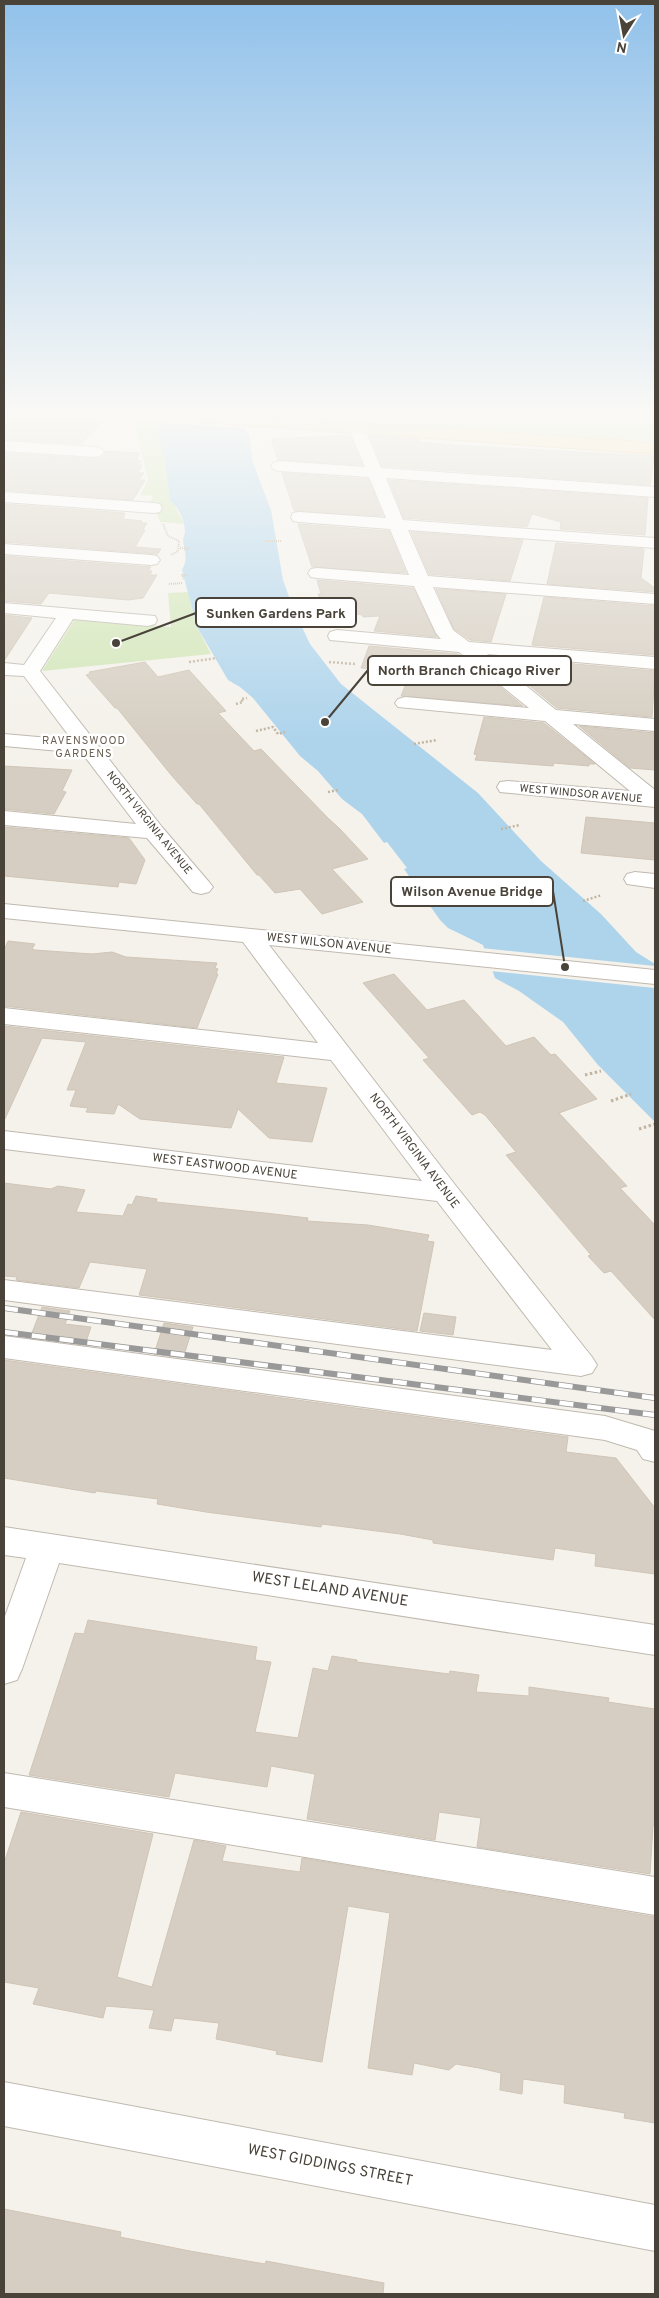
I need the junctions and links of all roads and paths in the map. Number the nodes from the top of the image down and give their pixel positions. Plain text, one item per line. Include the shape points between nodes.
1 (162, 523) edge
2 (377, 523) edge
3 (399, 525) junction
4 (282, 540) dead end
5 (266, 541) dead end
6 (655, 543) edge
7 (180, 548) junction
8 (4, 549) edge
9 (190, 549) dead end
10 (151, 560) joint
11 (317, 572) dead end
12 (188, 575) dead end
13 (184, 579) dead end
14 (421, 581) junction
15 (182, 583) dead end
16 (169, 584) dead end
17 (655, 599) edge
18 (4, 608) edge
19 (68, 613) junction
20 (148, 620) dead end
21 (337, 636) dead end
22 (464, 647) junction
23 (216, 658) dead end
24 (189, 662) dead end
25 (329, 662) dead end
26 (655, 662) edge
27 (355, 664) dead end
28 (4, 669) edge
29 (30, 671) junction
30 (247, 698) dead end
31 (236, 704) dead end
32 (405, 704) dead end
33 (551, 716) junction
34 (655, 725) edge
35 (256, 731) dead end
36 (286, 732) dead end
37 (4, 740) edge
38 (437, 740) dead end
39 (414, 744) dead end
40 (87, 747) junction
41 (508, 787) dead end
42 (338, 790) dead end
43 (328, 792) dead end
44 (655, 800) edge
45 (4, 818) edge
46 (520, 825) dead end
47 (501, 829) dead end
48 (154, 832) junction
49 (201, 887) dead end
50 (602, 895) dead end
51 (583, 901) dead end
52 (4, 911) edge
53 (250, 936) junction
54 (655, 977) edge
55 (4, 1016) edge
56 (340, 1053) junction
57 (602, 1071) dead end
58 (585, 1075) dead end
59 (631, 1094) dead end
60 (610, 1101) dead end
61 (655, 1124) edge
62 (639, 1129) dead end
63 (4, 1140) edge
64 (446, 1193) junction
65 (4, 1290) edge
66 (4, 1347) edge
67 (652, 1445) edge
68 (4, 1541) edge
69 (47, 1547) junction
70 (655, 1640) edge
71 (4, 1669) edge
72 (4, 1790) edge
73 (655, 1896) edge
74 (4, 2104) edge
75 (655, 2228) edge

1 - 7 path via 168,536 179,541
2 - 3 street
3 - 6 street
3 - 14 street
4 - 5 path
7 - 9 path
7 - 10 path via 174,554
8 - 10 street
11 - 14 street
12 - 13 path via 182,575
14 - 17 street
14 - 22 street via 445,633
15 - 16 path
18 - 19 street
19 - 20 street
19 - 29 street
21 - 22 street
22 - 26 street
22 - 33 street
23 - 24 path
25 - 27 path
28 - 29 street
29 - 40 street, NORTH VIRGINIA AVENUE
30 - 31 path
32 - 33 street
33 - 34 street
33 - 44 street
35 - 36 path via 273,727 278,734
37 - 40 street
38 - 39 path
40 - 48 street, NORTH VIRGINIA AVENUE
41 - 44 street, WEST WINDSOR AVENUE
42 - 43 path
45 - 48 street
46 - 47 path
48 - 49 street, NORTH VIRGINIA AVENUE
50 - 51 path
52 - 53 street, WEST WILSON AVENUE
53 - 54 street, WEST WILSON AVENUE
53 - 56 street, NORTH VIRGINIA AVENUE
55 - 56 street
56 - 64 street, NORTH VIRGINIA AVENUE
57 - 58 path
59 - 60 path
61 - 62 path
63 - 64 street, WEST EASTWOOD AVENUE
64 - 65 street, NORTH VIRGINIA AVENUE via 581,1365
66 - 67 street via 605,1428
68 - 69 street, WEST LELAND AVENUE
69 - 70 street, WEST LELAND AVENUE
69 - 71 street
72 - 73 street
74 - 75 street, WEST GIDDINGS STREET

